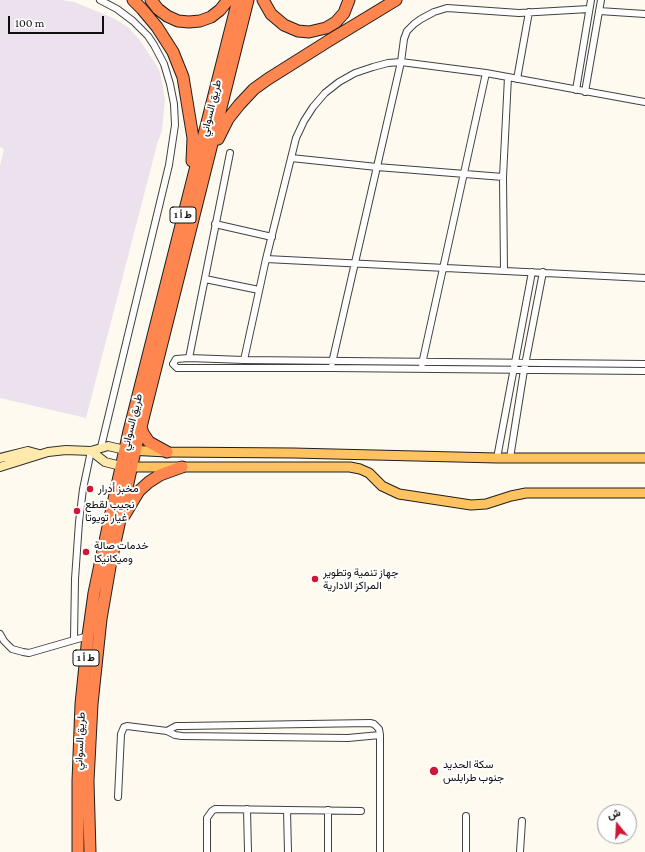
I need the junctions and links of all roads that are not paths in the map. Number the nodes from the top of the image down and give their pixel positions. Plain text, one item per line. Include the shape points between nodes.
1 (100, 0) edge
2 (133, 0) edge
3 (152, 0) edge
4 (228, 0) edge
5 (238, 0) edge
6 (248, 0) edge
7 (263, 0) edge
8 (349, 0) edge
9 (396, 0) edge
10 (591, 0) edge
11 (601, 0) edge
12 (589, 9) junction
13 (599, 11) junction
14 (529, 12) junction
15 (645, 14) edge
16 (401, 62) junction
17 (486, 73) junction
18 (508, 77) junction
19 (517, 79) junction
20 (576, 90) junction
21 (585, 92) junction
22 (645, 102) edge
23 (230, 153) dead end
24 (291, 158) junction
25 (377, 167) junction
26 (464, 174) junction
27 (198, 177) junction
28 (503, 177) junction
29 (215, 224) junction
30 (272, 237) junction
31 (266, 259) junction
32 (355, 263) junction
33 (443, 267) junction
34 (504, 271) junction
35 (532, 272) junction
36 (543, 272) junction
37 (205, 278) junction
38 (645, 278) edge
39 (259, 290) junction
40 (189, 358) junction
41 (244, 360) junction
42 (332, 360) junction
43 (422, 361) junction
44 (514, 363) junction
45 (525, 363) junction
46 (645, 364) edge
47 (331, 368) junction
48 (421, 369) junction
49 (513, 370) junction
50 (524, 370) junction
51 (645, 371) edge
52 (141, 427) junction
53 (101, 447) junction
54 (91, 450) junction
55 (130, 450) junction
56 (167, 452) junction
57 (293, 453) junction
58 (39, 454) junction
59 (0, 458) edge
60 (497, 458) junction
61 (510, 458) junction
62 (645, 458) edge
63 (291, 466) junction
64 (0, 467) edge
65 (126, 467) junction
66 (182, 467) junction
67 (645, 493) edge
68 (118, 527) junction
69 (0, 634) edge
70 (88, 636) junction
71 (74, 639) junction
72 (91, 657) junction
73 (167, 731) junction
74 (380, 735) junction
75 (118, 797) dead end
76 (247, 809) junction
77 (287, 810) junction
78 (328, 810) junction
79 (361, 811) dead end
80 (466, 816) dead end
81 (522, 821) dead end
82 (77, 849) edge
83 (90, 852) edge
84 (207, 852) edge
85 (248, 852) edge
86 (288, 852) edge
87 (328, 852) edge
88 (380, 852) edge
89 (466, 852) edge
90 (520, 852) edge

1 - 53 street via 133,21 154,45 164,64 170,84 175,125 169,165
2 - 27 highway via 157,27 173,52 183,77
3 - 4 highway via 167,16 189,22 211,17
5 - 27 highway, طريق السواني / ط أ 1
6 - 27 highway, طريق السواني / ط أ 1
7 - 8 highway via 271,14 284,25 298,31 309,32 326,28 336,22 344,13
9 - 27 highway via 254,89 228,119
10 - 12 street
11 - 13 street
12 - 14 street
12 - 20 street
13 - 15 street
13 - 21 street
14 - 16 street via 499,12 457,7 434,12 414,24 408,31 404,39
14 - 19 street
16 - 17 street
16 - 24 street via 372,66 355,73 325,93 304,121
16 - 25 street
17 - 18 street
17 - 26 street
18 - 19 street
18 - 28 street
19 - 20 street
20 - 21 street
21 - 22 street
23 - 29 street
24 - 25 street
24 - 30 street
25 - 26 street
25 - 32 street
26 - 28 street
26 - 33 street
27 - 52 highway, طريق السواني / ط أ 1
27 - 55 highway, طريق السواني / ط أ 1
28 - 34 street
29 - 30 street
29 - 37 street
30 - 31 street
31 - 32 street
31 - 39 street
32 - 33 street
32 - 42 street
33 - 34 street
33 - 43 street
34 - 35 street
35 - 36 street
35 - 44 street
36 - 38 street
36 - 45 street
37 - 39 street
37 - 40 street
39 - 41 street
40 - 41 street
40 - 47 street via 176,359 174,366
41 - 42 street
42 - 43 street
42 - 47 street
43 - 44 street
43 - 48 street
44 - 45 street
44 - 49 street
45 - 46 street
45 - 50 street
47 - 48 street
48 - 49 street
49 - 50 street
49 - 60 street
50 - 51 street
50 - 61 street
52 - 55 highway, طريق السواني / ط أ 1
52 - 56 highway via 149,442
53 - 54 main road
53 - 55 main road
54 - 58 main road
54 - 65 main road via 105,462
54 - 71 street via 83,489 79,529
55 - 56 main road
55 - 65 highway, طريق السواني / ط أ 1
56 - 57 main road
57 - 60 main road
57 - 63 main road
58 - 59 main road via 28,451
58 - 64 main road
60 - 61 main road
61 - 62 main road
63 - 66 main road
63 - 67 main road via 355,467 369,473 382,486 399,494 471,505 486,504 530,492
65 - 66 main road
65 - 68 highway, طريق السواني / ط أ 1
65 - 70 highway, طريق السواني / ط أ 1 via 101,558
66 - 68 highway via 160,475 139,491
68 - 72 highway, طريق السواني / ط أ 1
69 - 71 street via 12,649 23,652 34,652
70 - 71 street
70 - 72 highway, طريق السواني / ط أ 1
72 - 82 highway, طريق السواني / ط أ 1 via 81,704
72 - 83 highway, طريق السواني / ط أ 1 via 92,704 88,781
73 - 74 street via 182,736 348,738
73 - 74 street via 176,726 370,723 377,726
73 - 75 street via 127,726 122,730
74 - 88 street
76 - 77 street
76 - 84 street via 219,808 209,814
76 - 85 street
77 - 78 street
77 - 86 street
78 - 79 street
78 - 87 street
80 - 89 street
81 - 90 street

